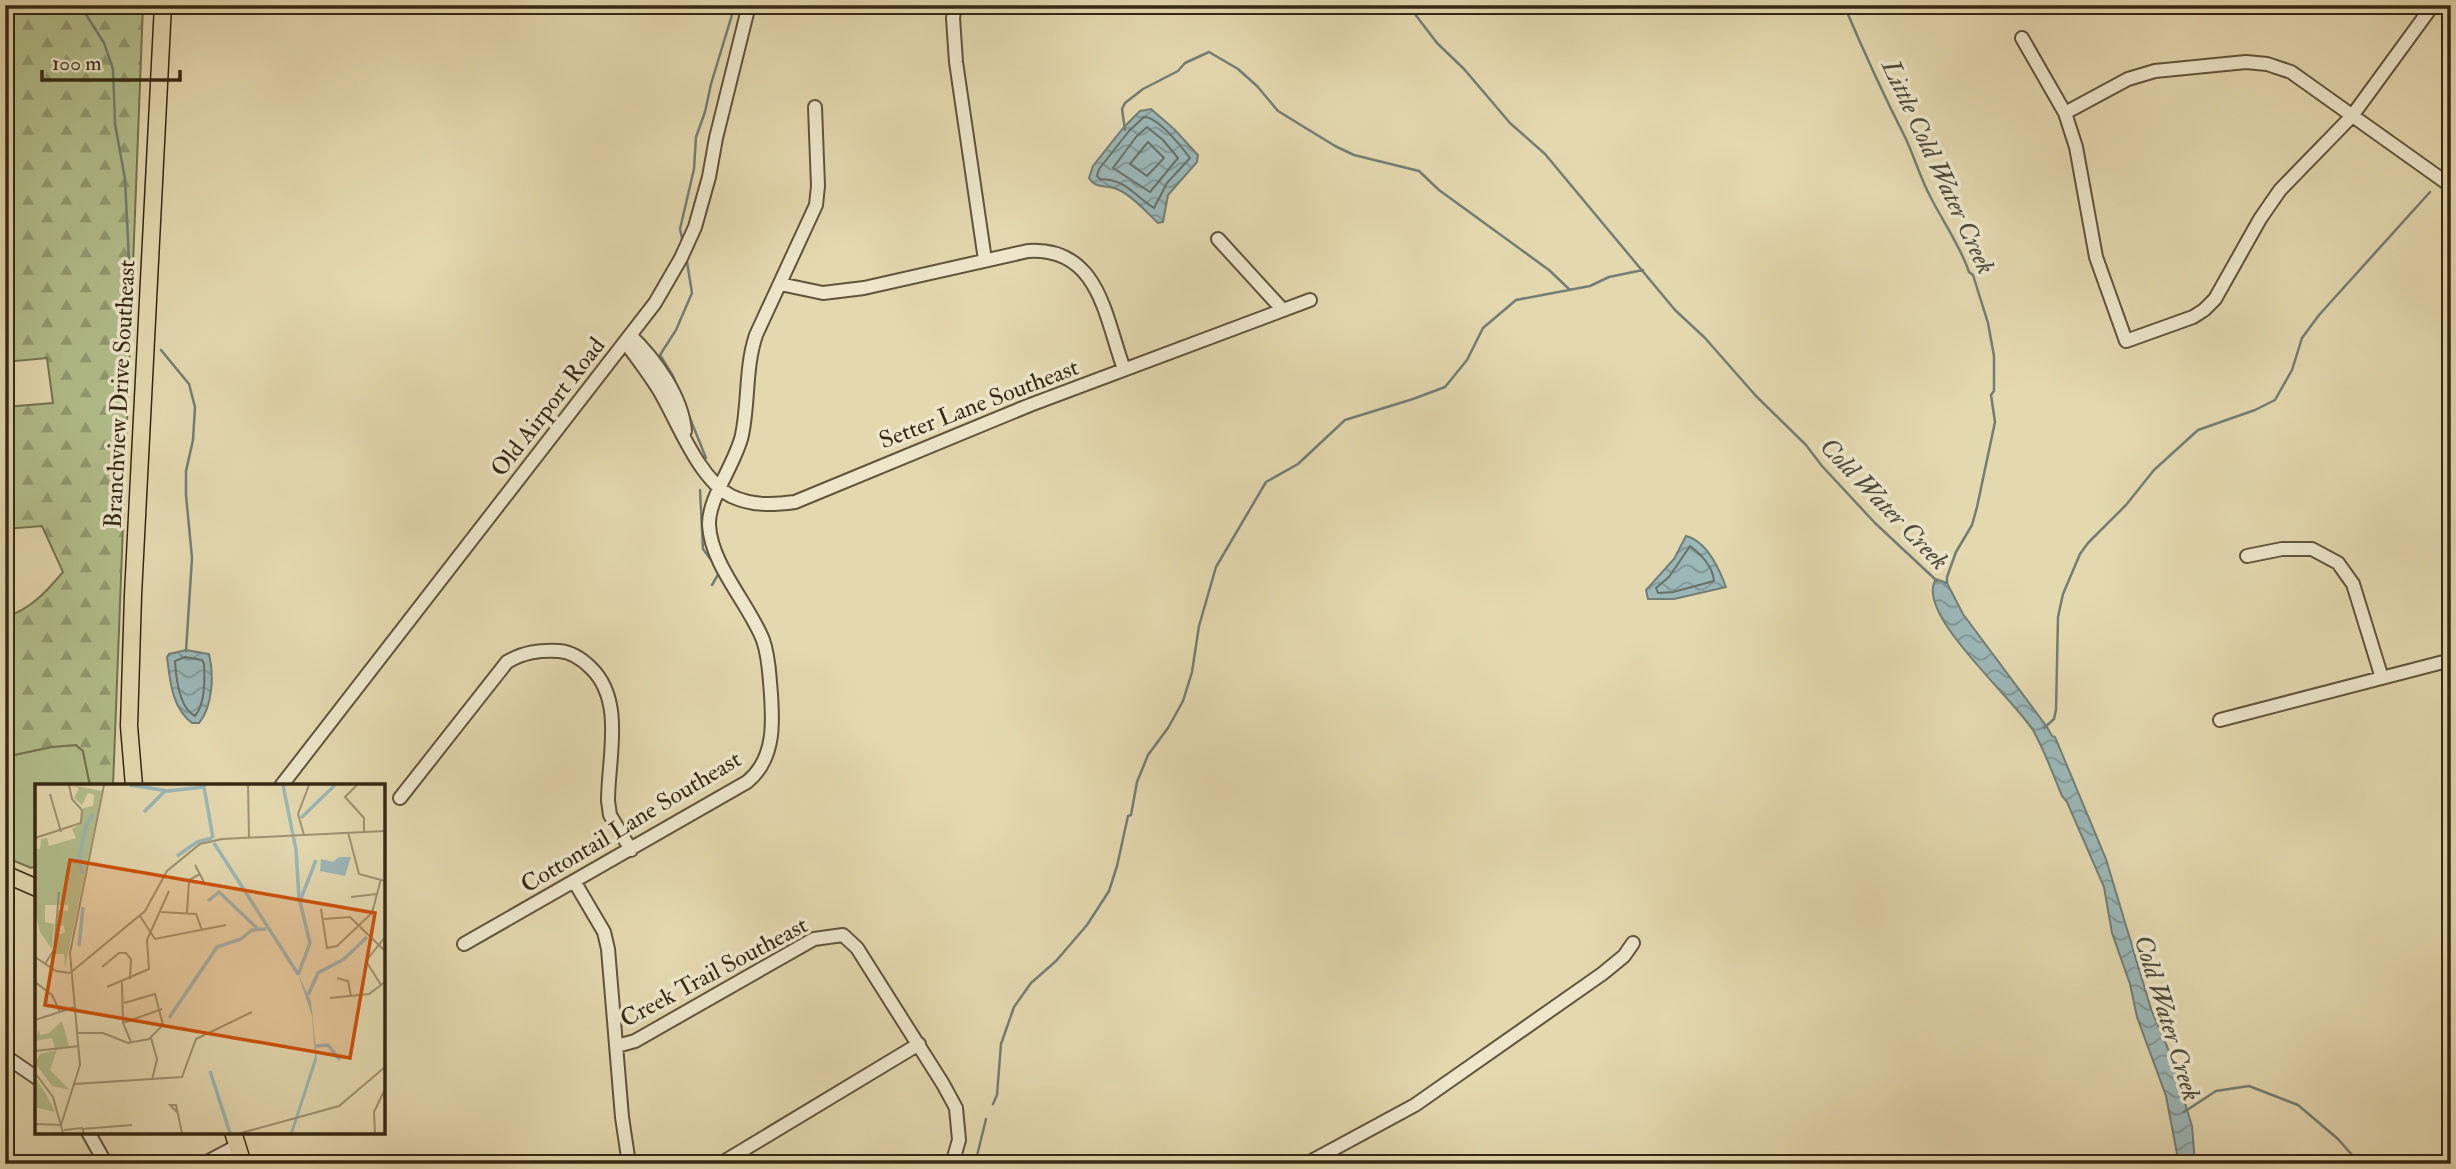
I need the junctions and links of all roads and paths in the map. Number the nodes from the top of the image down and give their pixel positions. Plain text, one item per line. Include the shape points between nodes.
1 (163, 5) edge
2 (749, 5) edge
3 (955, 5) edge
4 (2433, 5) edge
5 (2022, 38) dead end
6 (816, 107) dead end
7 (2065, 113) junction
8 (2352, 116) junction
9 (2451, 186) edge
10 (1218, 239) dead end
11 (985, 260) junction
12 (780, 284) junction
13 (1310, 300) dead end
14 (1282, 309) junction
15 (627, 339) junction
16 (2451, 350) edge
17 (1124, 369) junction
18 (2451, 387) edge
19 (720, 488) junction
20 (2247, 556) dead end
21 (2451, 660) edge
22 (2382, 678) junction
23 (2220, 720) dead end
24 (134, 784) edge
25 (283, 784) edge
26 (400, 798) dead end
27 (631, 850) junction
28 (5, 874) edge
29 (575, 881) junction
30 (35, 887) edge
31 (1633, 943) dead end
32 (464, 944) dead end
33 (919, 1044) junction
34 (617, 1046) junction
35 (5, 1056) edge
36 (35, 1077) edge
37 (89, 1134) edge
38 (235, 1139) edge
39 (106, 1164) edge
40 (203, 1164) edge
41 (243, 1164) edge
42 (629, 1164) edge
43 (720, 1164) edge
44 (952, 1164) edge
45 (1306, 1164) edge

1 - 24 main road, Branchview Drive Southeast via 133,595 129,726
2 - 15 street, Old Airport Road via 695,227 655,303
3 - 11 street via 956,62
4 - 8 street
5 - 7 street
6 - 12 street, Cottontail Lane Southeast via 816,205
7 - 8 street via 2129,79 2155,71 2246,62 2291,72
7 - 8 street via 2076,147 2096,257 2126,341 2204,310 2280,191
8 - 9 street
10 - 14 street
11 - 12 street via 823,293
11 - 17 street via 1043,250 1074,262 1096,285
12 - 19 street, Cottontail Lane Southeast via 750,354 742,435
13 - 14 street, Setter Lane Southeast
14 - 17 street, Setter Lane Southeast
15 - 19 street, Setter Lane Southeast via 649,355 673,393 684,415 686,439
15 - 25 street, Old Airport Road
16 - 18 street
17 - 19 street, Setter Lane Southeast via 794,502 757,503
19 - 27 street, Cottontail Lane Southeast via 710,532 766,652 772,705 768,750 757,774 747,782
20 - 22 street via 2312,549 2338,563 2353,584
21 - 22 street
22 - 23 street
26 - 27 street via 507,662 527,653 563,652 582,659 609,693 608,801 610,815
27 - 29 street, Cottontail Lane Southeast
28 - 30 main road
29 - 32 street, Cottontail Lane Southeast
29 - 34 street via 604,932
31 - 45 street via 1601,974 1415,1105
33 - 34 street, Creek Trail Southeast via 857,948 843,935 830,935 814,939 635,1041
33 - 43 street
33 - 44 street via 956,1108 959,1140
34 - 42 street
35 - 36 street
37 - 39 street
38 - 40 street
38 - 41 main road

